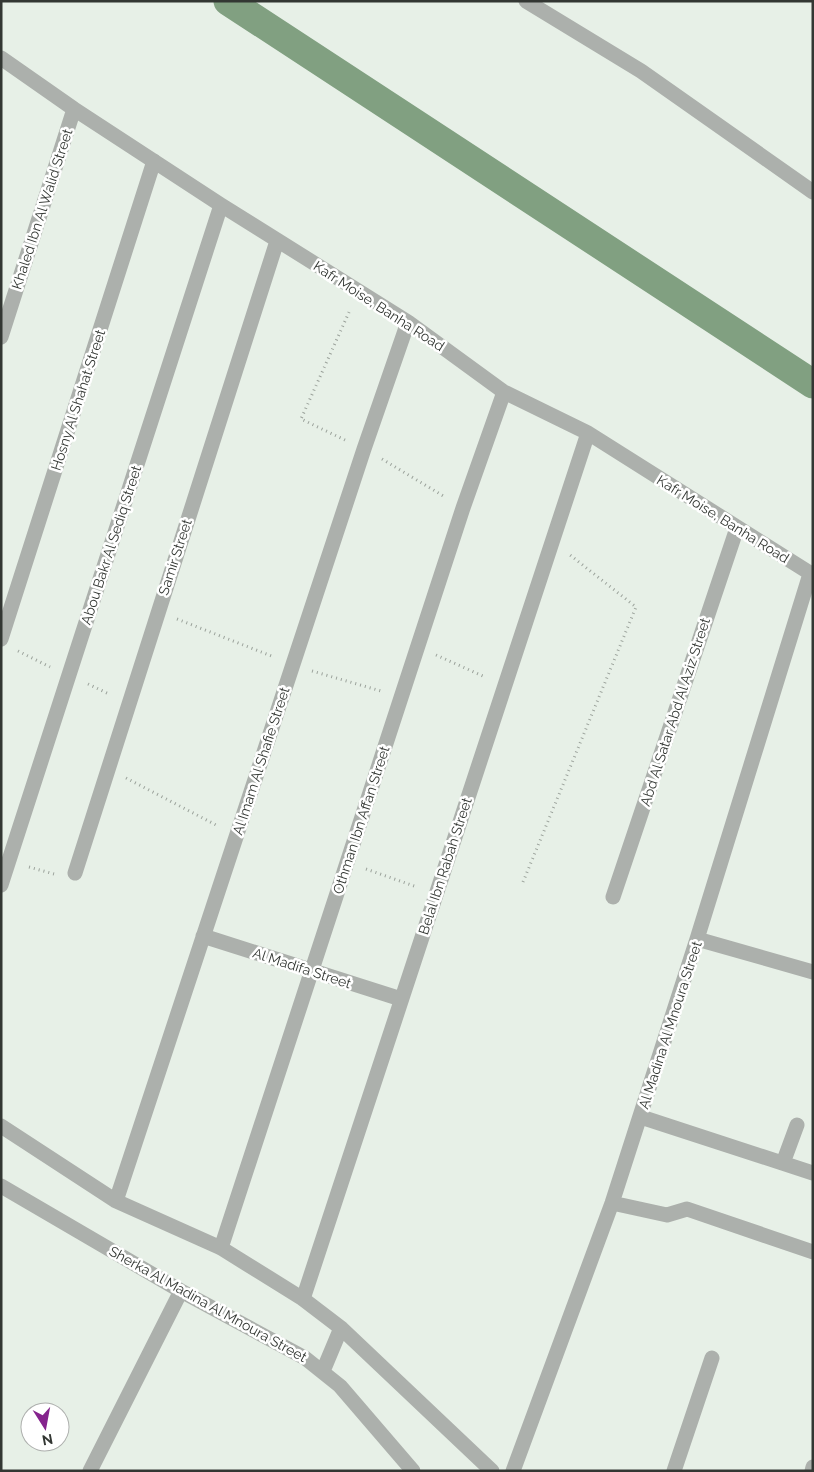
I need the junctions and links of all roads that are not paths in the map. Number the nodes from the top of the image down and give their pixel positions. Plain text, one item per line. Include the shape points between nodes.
1 (526, 1) edge
2 (1, 58) edge
3 (74, 109) junction
4 (154, 161) junction
5 (813, 192) edge
6 (221, 205) junction
7 (276, 241) junction
8 (408, 322) junction
9 (1, 337) edge
10 (504, 392) junction
11 (588, 433) junction
12 (736, 528) junction
13 (812, 575) edge
14 (1, 639) edge
15 (75, 873) road end
16 (1, 885) edge
17 (613, 897) dead end
18 (203, 936) junction
19 (698, 940) junction
20 (312, 971) junction
21 (813, 972) edge
22 (401, 999) junction
23 (641, 1117) junction
24 (797, 1125) dead end
25 (1, 1126) edge
26 (784, 1163) junction
27 (813, 1173) edge
28 (3, 1192) edge
29 (116, 1201) junction
30 (612, 1203) junction
31 (221, 1248) junction
32 (812, 1252) edge
33 (181, 1291) junction
34 (303, 1299) junction
35 (341, 1328) junction
36 (712, 1358) dead end
37 (323, 1371) junction
38 (90, 1471) edge
39 (413, 1471) edge
40 (492, 1471) edge
41 (513, 1471) edge
42 (674, 1471) edge

1 - 5 street via 641,71
2 - 3 street, Kafr Moise, Banha Road
3 - 4 street, Kafr Moise, Banha Road
3 - 9 street, Khaled Ibn Al Walid Street
4 - 6 street, Kafr Moise, Banha Road
4 - 14 street, Hosny Al Shahat Street
6 - 7 street, Kafr Moise, Banha Road
6 - 16 street, Abou Bakr Al Sediq Street
7 - 8 street, Kafr Moise, Banha Road
7 - 15 street, Samir Street
8 - 10 street, Kafr Moise, Banha Road
8 - 18 street, Al Imam Al Shafie Street
10 - 11 street, Kafr Moise, Banha Road
10 - 20 street, Othman Ibn Affan Street
11 - 12 street, Kafr Moise, Banha Road
11 - 22 street, Belal Ibn Rabah Street
12 - 13 street, Kafr Moise, Banha Road
12 - 17 street, Abd Al Satar Abd Al Aziz Street
13 - 19 street, Al Madina Al Mnoura Street
18 - 20 street, Al Madifa Street
18 - 29 street, Al Imam Al Shafie Street
19 - 21 street
19 - 23 street, Al Madina Al Mnoura Street
20 - 22 street, Al Madifa Street
20 - 31 street, Othman Ibn Affan Street
22 - 34 street, Belal Ibn Rabah Street
23 - 26 street
23 - 30 street, Al Madina Al Mnoura Street
24 - 26 street
25 - 29 street
26 - 27 street
28 - 33 street, Sherka Al Madina Al Mnoura Street
29 - 31 street
30 - 32 street via 667,1215 687,1209
30 - 41 street, Al Madina Al Mnoura Street
31 - 34 street
33 - 37 street, Sherka Al Madina Al Mnoura Street
33 - 38 street
34 - 35 street
35 - 37 street
35 - 40 street
36 - 42 street
37 - 39 street, Sherka Al Madina Al Mnoura Street via 340,1386

